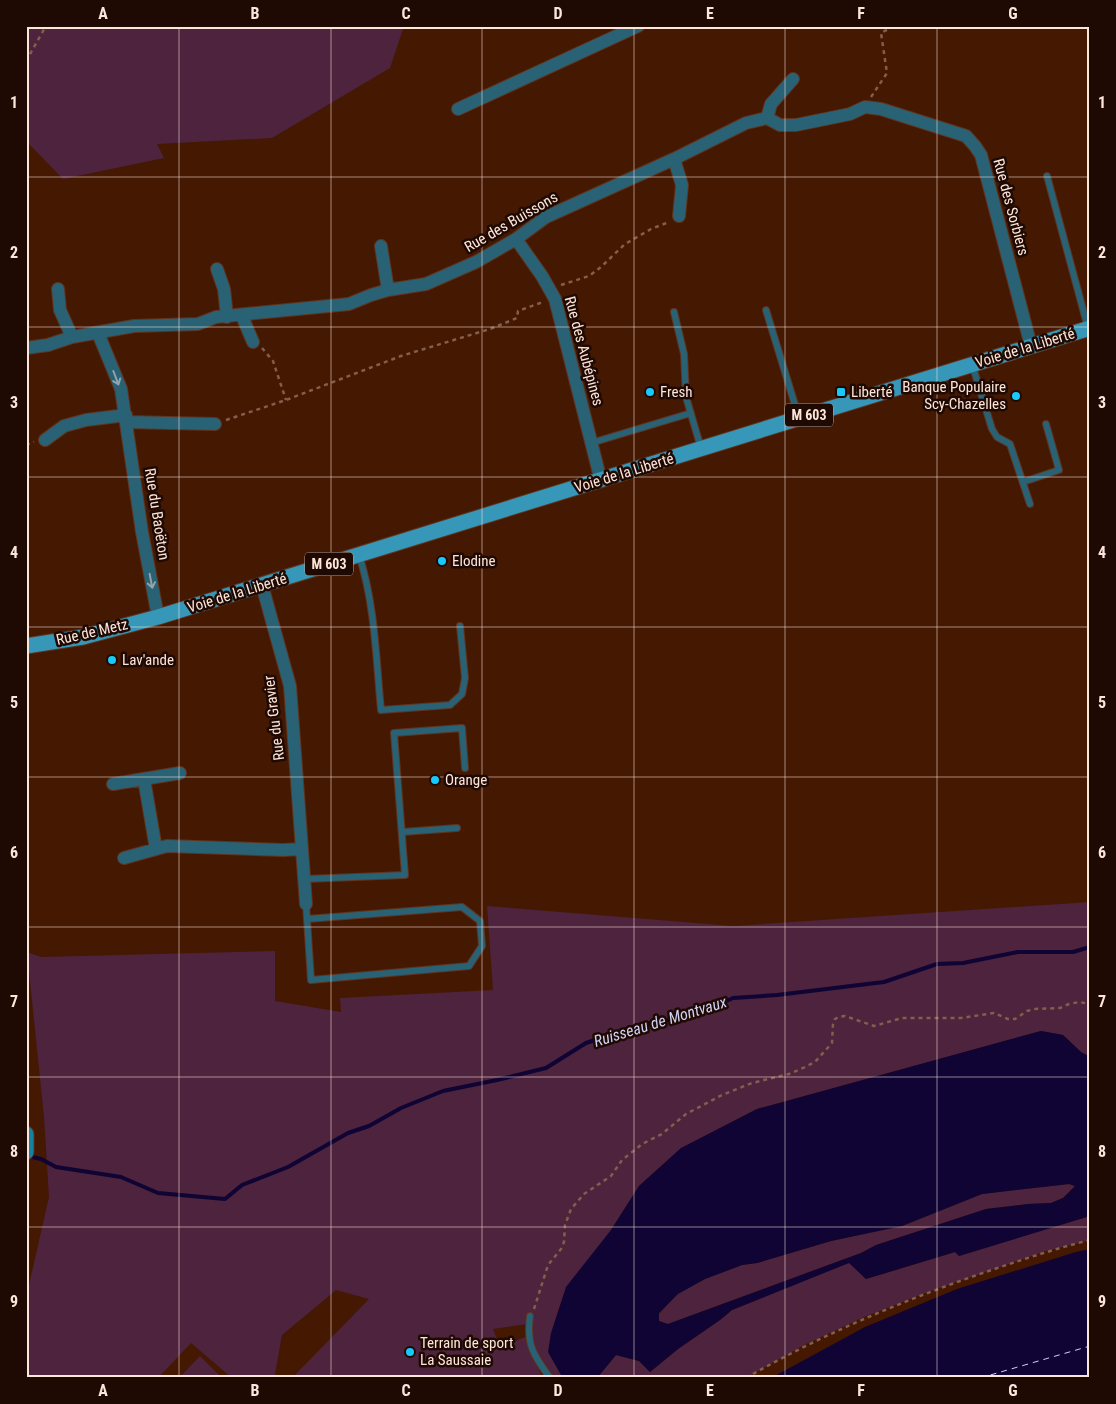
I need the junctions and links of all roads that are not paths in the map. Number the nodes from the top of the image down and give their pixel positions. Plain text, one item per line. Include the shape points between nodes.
1 (638, 26) edge
2 (793, 79) dead end
3 (458, 109) dead end
4 (767, 118) junction
5 (674, 159) junction
6 (1047, 176) dead end
7 (679, 216) road end
8 (516, 239) junction
9 (381, 246) dead end
10 (217, 269) dead end
11 (58, 289) dead end
12 (388, 290) junction
13 (766, 310) dead end
14 (674, 312) dead end
15 (227, 316) junction
16 (242, 316) junction
17 (1089, 330) edge
18 (98, 333) junction
19 (72, 336) junction
20 (253, 342) road end
21 (1031, 346) junction
22 (26, 348) edge
23 (972, 364) junction
24 (691, 413) junction
25 (126, 418) junction
26 (799, 418) junction
27 (215, 424) road end
28 (1046, 424) dead end
29 (45, 440) dead end
30 (591, 443) junction
31 (702, 449) junction
32 (601, 480) junction
33 (1023, 482) junction
34 (1030, 504) dead end
35 (359, 555) junction
36 (262, 585) junction
37 (158, 617) junction
38 (460, 626) dead end
39 (26, 646) edge
40 (465, 768) dead end
41 (180, 773) dead end
42 (144, 779) junction
43 (113, 784) dead end
44 (457, 828) dead end
45 (402, 832) junction
46 (156, 848) junction
47 (302, 849) junction
48 (124, 858) dead end
49 (305, 880) junction
50 (306, 904) joint
51 (307, 919) junction
52 (26, 1134) edge
53 (26, 1152) edge
54 (530, 1316) road end
55 (550, 1378) edge

1 - 3 street
2 - 4 street via 772,104
4 - 5 street, Rue des Buissons via 746,122
4 - 21 street, Rue des Sorbiers via 780,125 796,126 850,114 866,107 966,136 980,155
5 - 7 street via 682,185
5 - 8 street, Rue des Buissons via 546,217
6 - 17 lane
8 - 12 street, Rue des Buissons via 476,262 426,284
8 - 30 street, Rue des Aubépines via 555,299
9 - 12 street
10 - 15 street via 224,289
11 - 19 street via 60,310
12 - 16 street, Rue des Buissons via 350,304
13 - 26 lane
14 - 24 lane via 684,354 686,397
15 - 16 street, Rue des Buissons
15 - 18 street, Rue des Buissons via 198,324 134,326
16 - 20 street
17 - 21 main road, Voie de la Liberté / M 603
18 - 19 street
18 -> 25 street, Rue du Baoëton via 121,390
19 - 22 street
21 - 23 main road, Voie de la Liberté / M 603
23 - 26 main road, Voie de la Liberté / M 603
23 - 33 lane via 992,429 997,437 1010,444
24 - 30 lane
24 - 31 lane
25 - 27 street
25 - 29 street via 86,420 64,426
25 -> 37 street, Rue du Baoëton
26 - 31 main road, Voie de la Liberté / M 603
28 - 33 lane via 1059,470
30 - 32 street, Rue des Aubépines
31 - 32 main road, Voie de la Liberté / M 603
32 - 35 main road, Voie de la Liberté / M 603
33 - 34 lane
35 - 36 main road, Voie de la Liberté / M 603
35 - 38 lane via 370,604 381,710 450,705 462,694 465,678
36 - 37 main road, Voie de la Liberté / M 603
36 - 47 street, Rue du Gravier via 290,686
37 - 39 main road, Rue de Metz / M 603 via 83,637
40 - 45 lane via 462,728 394,733
41 - 42 street
42 - 43 street
42 - 46 street
44 - 45 lane
45 - 49 lane via 405,875
46 - 47 street
46 - 48 street
47 - 49 street, Rue du Gravier
49 - 50 street, Rue du Gravier
50 - 51 lane
51 - 51 lane via 311,980 469,966 482,946 480,921 462,907
52 - 53 main road
54 - 55 lane via 528,1336 536,1358

